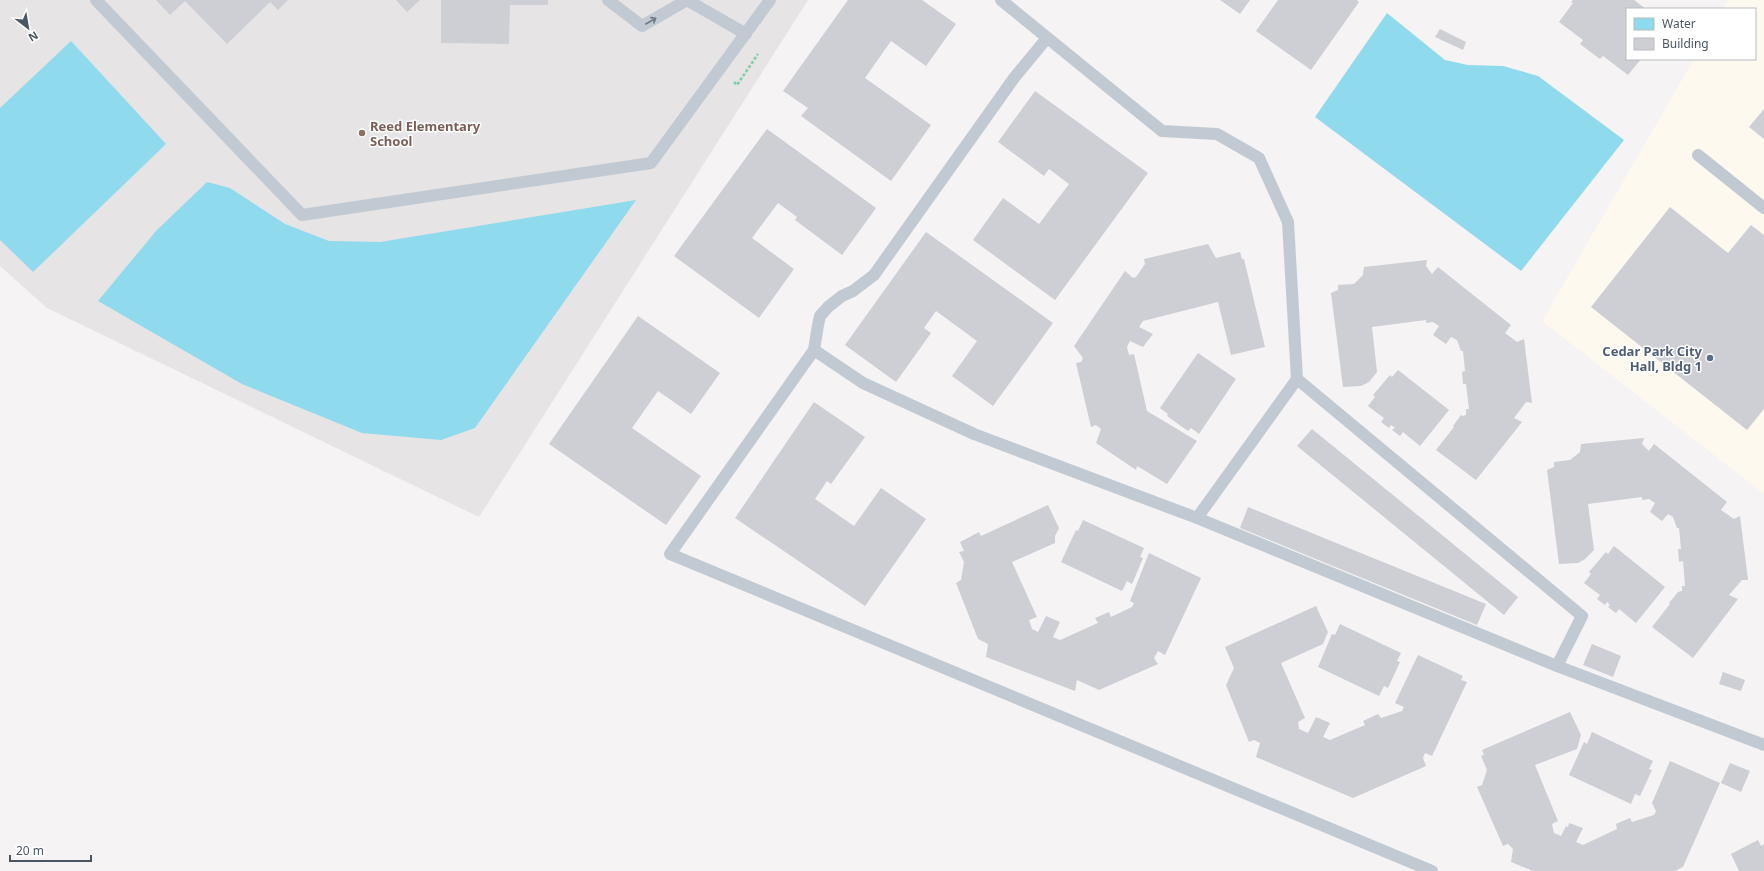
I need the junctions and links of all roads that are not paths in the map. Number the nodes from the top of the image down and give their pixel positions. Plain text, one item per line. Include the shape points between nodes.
1 (96, 0) edge
2 (608, 0) edge
3 (687, 0) edge
4 (770, 0) edge
5 (1001, 0) edge
6 (746, 34) junction
7 (1047, 38) junction
8 (1698, 155) dead end
9 (1764, 208) edge
10 (814, 350) junction
11 (1297, 379) junction
12 (1197, 518) junction
13 (1557, 666) junction
14 (1764, 745) edge
15 (1432, 871) edge

1 - 6 lane via 302,215 651,163
2 -> 3 lane via 642,26
3 - 6 lane
4 - 6 lane
5 - 7 lane
7 - 10 lane via 1010,85 874,275 854,291 828,306 820,316
7 - 11 lane via 1162,131 1217,134 1259,158 1288,222
8 - 9 lane
10 - 12 lane via 863,383 974,434
10 - 15 lane via 670,554
11 - 12 lane
11 - 13 lane via 1582,616
12 - 13 lane
13 - 14 lane

